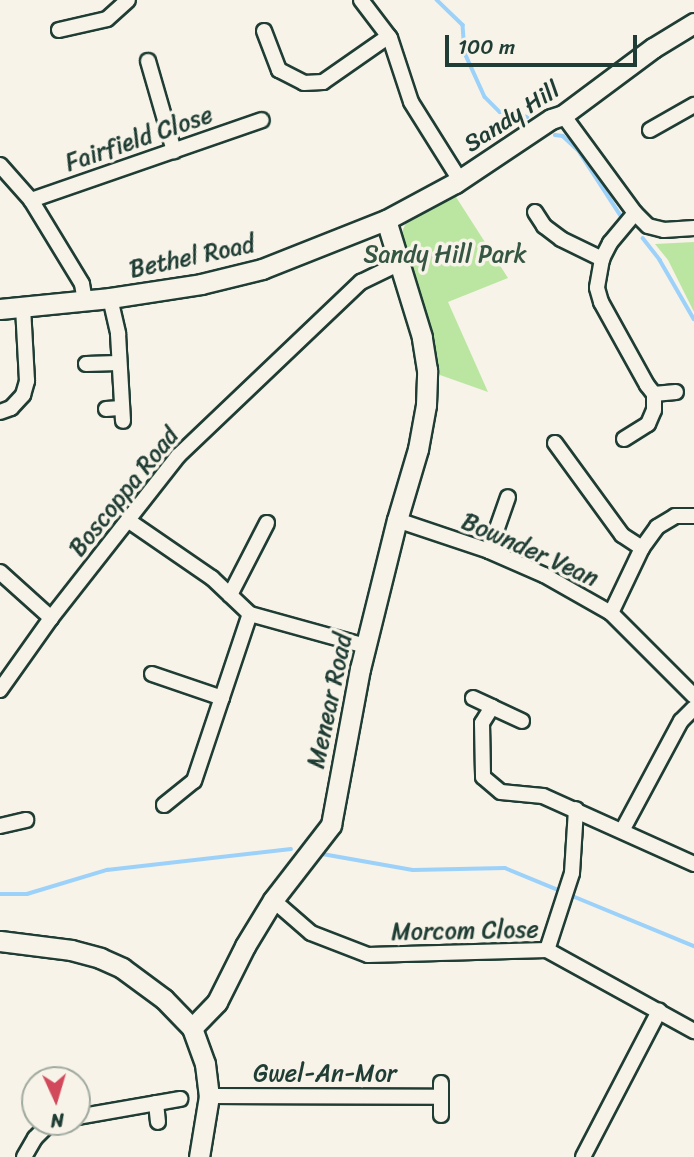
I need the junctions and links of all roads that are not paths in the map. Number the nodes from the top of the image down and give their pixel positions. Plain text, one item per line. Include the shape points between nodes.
1 (128, 0) edge
2 (361, 0) edge
3 (694, 23) edge
4 (59, 30) dead end
5 (264, 31) dead end
6 (389, 36) junction
7 (148, 61) dead end
8 (694, 105) edge
9 (563, 115) junction
10 (262, 120) dead end
11 (650, 130) dead end
12 (174, 150) junction
13 (0, 165) edge
14 (460, 180) junction
15 (31, 200) junction
16 (535, 212) dead end
17 (635, 213) junction
18 (386, 220) junction
19 (694, 228) edge
20 (602, 259) junction
21 (400, 263) junction
22 (110, 299) junction
23 (85, 301) junction
24 (23, 307) junction
25 (0, 309) edge
26 (118, 363) junction
27 (86, 364) dead end
28 (676, 392) dead end
29 (654, 394) junction
30 (106, 409) dead end
31 (0, 412) edge
32 (624, 439) dead end
33 (555, 443) dead end
34 (508, 496) dead end
35 (694, 516) edge
36 (397, 520) junction
37 (129, 521) junction
38 (267, 523) dead end
39 (642, 548) junction
40 (489, 551) junction
41 (0, 572) edge
42 (230, 595) junction
43 (611, 613) junction
44 (250, 614) junction
45 (51, 618) junction
46 (365, 646) junction
47 (152, 674) dead end
48 (0, 690) edge
49 (694, 696) edge
50 (222, 698) junction
51 (473, 698) dead end
52 (492, 707) junction
53 (694, 708) edge
54 (522, 721) dead end
55 (164, 805) dead end
56 (576, 809) junction
57 (26, 820) dead end
58 (0, 826) edge
59 (623, 829) junction
60 (694, 864) edge
61 (273, 900) junction
62 (0, 941) edge
63 (547, 950) junction
64 (659, 1012) junction
65 (192, 1028) junction
66 (694, 1031) edge
67 (209, 1096) junction
68 (180, 1099) dead end
69 (156, 1103) junction
70 (91, 1115) edge
71 (441, 1115) dead end
72 (158, 1122) dead end
73 (37, 1136) edge
74 (24, 1157) edge
75 (199, 1157) edge
76 (583, 1157) edge

1 - 4 street via 107,19
2 - 6 street
3 - 9 street, Sandy Hill
5 - 6 street via 279,70 303,83 323,82
6 - 14 street via 411,102
7 - 12 street
8 - 11 street
9 - 14 street, Sandy Hill
9 - 17 street
10 - 12 street, Fairfield Close
12 - 15 street, Fairfield Close
13 - 15 street
14 - 18 street, Sandy Hill
15 - 23 street via 82,284
16 - 20 street via 561,239
17 - 19 street via 648,226
17 - 20 street
18 - 21 street, Menear Road
18 - 22 street, Bethel Road via 262,269
20 - 29 street via 597,276 601,302
21 - 36 street, Menear Road via 427,370 418,449
21 - 37 street, Boscoppa Road via 361,282 178,456
22 - 23 street, Bethel Road
22 - 26 street via 118,334
23 - 24 street, Bethel Road
24 - 25 street, Bethel Road
24 - 31 street via 27,381 23,395
26 - 27 street
26 - 30 street via 122,414
28 - 29 street
29 - 32 street via 648,424
33 - 39 street via 622,534
34 - 40 street
35 - 39 street via 675,516 657,527
36 - 40 street, Bownder Vean
36 - 46 street, Menear Road
37 - 42 street
37 - 45 street, Boscoppa Road
38 - 42 street
39 - 43 street
40 - 43 street, Bownder Vean via 544,575
41 - 45 street
42 - 44 street
43 - 49 street, Bownder Vean
44 - 46 street
44 - 50 street
45 - 48 street, Boscoppa Road
46 - 61 street, Menear Road via 331,825
47 - 50 street
50 - 55 street via 194,781
51 - 52 street
52 - 54 street
52 - 56 street via 482,723 483,777 501,792 543,796
53 - 59 street via 681,722
56 - 59 street
56 - 63 street via 572,873
57 - 58 street
59 - 60 street
61 - 63 street, Morcom Close via 311,933 368,955
61 - 65 street, Menear Road via 217,1002
62 - 65 street via 100,958 164,999
63 - 64 street, Morcom Close
64 - 66 street, Morcom Close
64 - 76 street
65 - 67 street via 205,1064
67 - 71 street, Gwel-An-Mor via 441,1090
67 - 75 street
68 - 69 street
69 - 70 street
69 - 72 street
73 - 74 street

